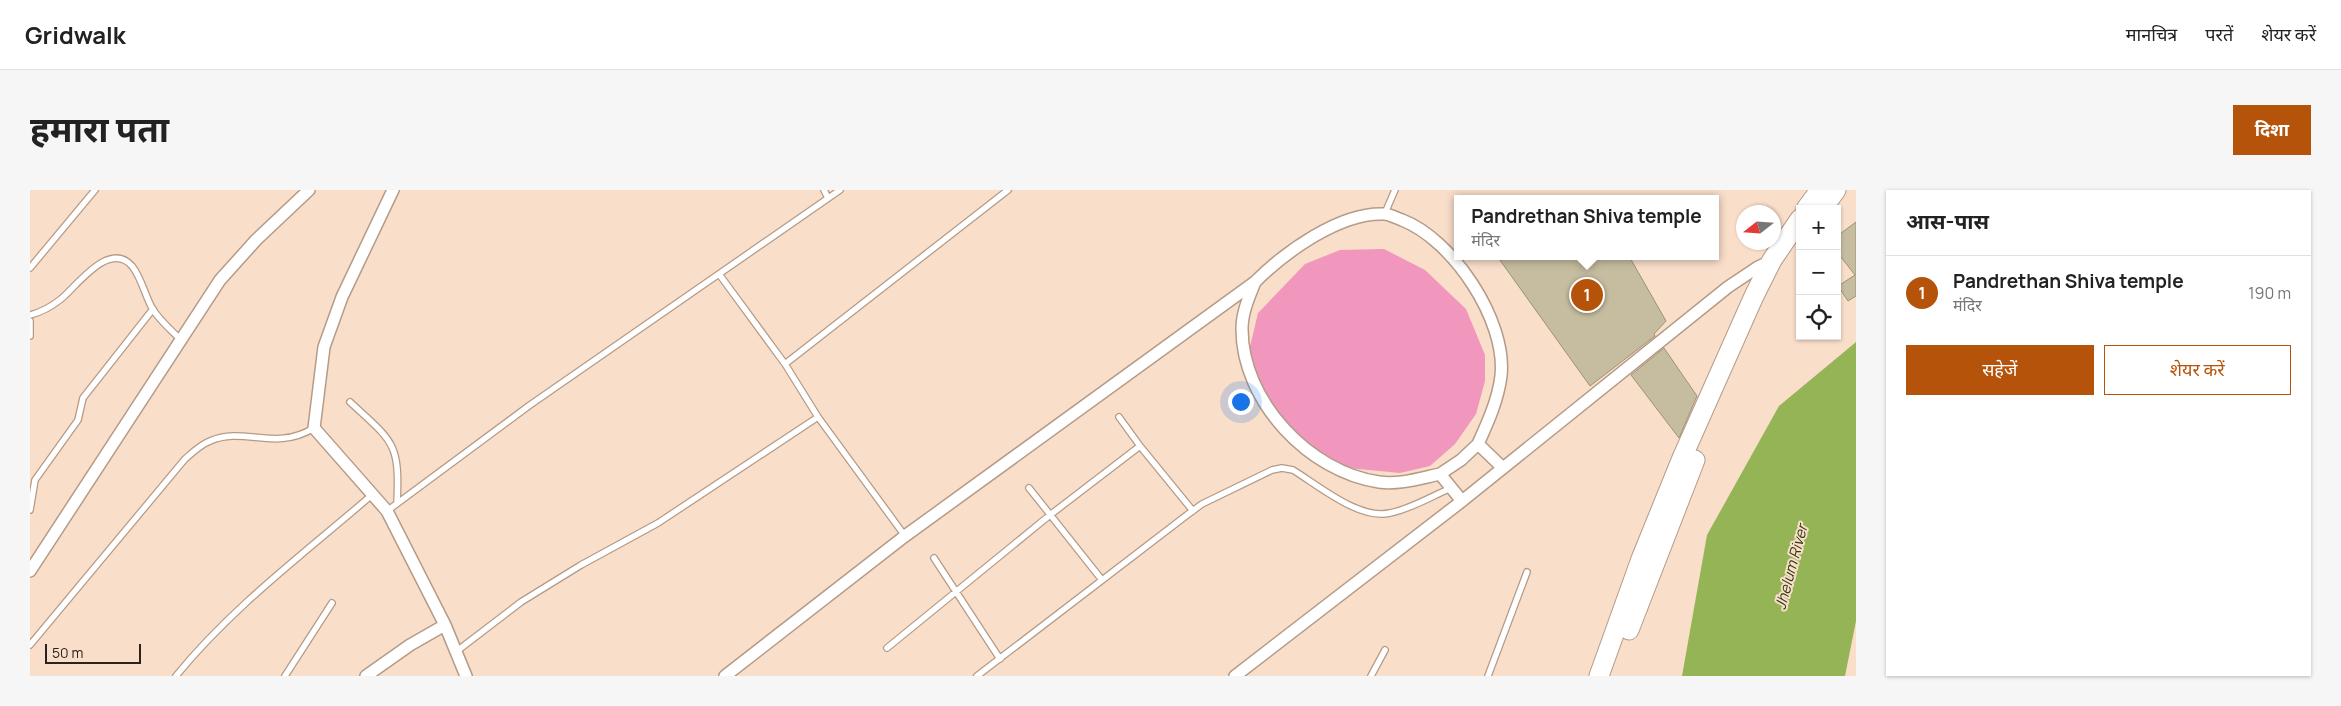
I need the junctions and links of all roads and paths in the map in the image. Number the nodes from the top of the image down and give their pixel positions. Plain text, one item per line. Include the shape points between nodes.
1 (95, 190) edge
2 (309, 190) edge
3 (394, 190) edge
4 (824, 190) edge
5 (840, 190) edge
6 (1008, 190) edge
7 (1394, 190) edge
8 (1820, 190) edge
9 (1836, 190) edge
10 (828, 198) junction
11 (1809, 205) edge
12 (1825, 205) edge
13 (1385, 213) junction
14 (1796, 224) edge
15 (1796, 247) edge
16 (1454, 260) edge
17 (1454, 260) edge
18 (1772, 260) junction
19 (30, 268) edge
20 (719, 274) junction
21 (1255, 282) junction
22 (153, 309) junction
23 (30, 315) edge
24 (30, 321) edge
25 (30, 336) edge
26 (180, 339) junction
27 (785, 364) junction
28 (350, 402) dead end
29 (1119, 416) dead end
30 (818, 417) junction
31 (314, 428) junction
32 (1478, 444) junction
33 (1140, 446) junction
34 (1503, 468) junction
35 (1440, 474) junction
36 (1029, 488) dead end
37 (1451, 488) junction
38 (373, 494) junction
39 (1462, 501) junction
40 (397, 503) junction
41 (30, 510) edge
42 (1193, 510) junction
43 (387, 511) junction
44 (1050, 515) junction
45 (905, 536) junction
46 (934, 558) dead end
47 (30, 572) edge
48 (1528, 572) dead end
49 (1102, 580) junction
50 (955, 592) junction
51 (332, 603) dead end
52 (445, 625) junction
53 (30, 646) edge
54 (887, 648) dead end
55 (1385, 650) dead end
56 (457, 651) junction
57 (1000, 659) junction
58 (1241, 675) edge
59 (176, 676) edge
60 (285, 676) edge
61 (366, 676) edge
62 (466, 676) edge
63 (725, 676) edge
64 (978, 676) edge
65 (1371, 676) edge
66 (1488, 676) edge
67 (1599, 676) edge
68 (1613, 676) edge

1 - 19 lane
2 - 26 street via 256,240 220,280
3 - 31 street via 342,297 324,347
4 - 10 lane
5 - 10 lane
6 - 27 lane
7 - 13 lane
8 - 11 highway
9 - 12 highway
10 - 20 lane
13 - 17 street via 1410,223
13 - 21 street via 1343,221 1287,255
14 - 18 highway
15 - 68 highway via 1765,301 1701,445
16 - 32 street via 1482,301 1495,331 1501,374 1495,406
18 - 34 street via 1728,287
18 - 67 highway via 1682,458
20 - 27 lane
20 - 40 lane via 530,405
21 - 35 street via 1244,310 1243,345 1251,378 1275,417 1309,452 1341,472 1396,483
21 - 45 street
22 - 23 lane via 134,268 119,259 96,266 48,309
22 - 26 lane
22 - 41 lane via 83,398 78,420 35,480
24 - 25 lane
26 - 47 street
27 - 30 lane
28 - 40 lane via 393,446 398,463
29 - 33 lane
30 - 45 lane
30 - 56 lane via 658,523 521,602
31 - 38 street
31 - 53 lane via 284,440 221,438 198,447
32 - 34 street
32 - 35 street
33 - 42 lane
33 - 44 lane
34 - 39 street
35 - 37 street
36 - 44 lane
37 - 39 street
37 - 42 lane via 1390,513 1376,514 1359,511 1293,470 1282,468
38 - 43 street
38 - 59 lane via 256,594
39 - 58 street
40 - 43 lane
42 - 49 lane
43 - 52 street
44 - 49 lane
44 - 50 lane
45 - 63 street
46 - 50 lane
48 - 66 lane
49 - 57 lane
50 - 54 lane
50 - 57 lane
51 - 60 lane
52 - 56 street
52 - 61 street
55 - 65 lane
56 - 62 street
57 - 64 lane

